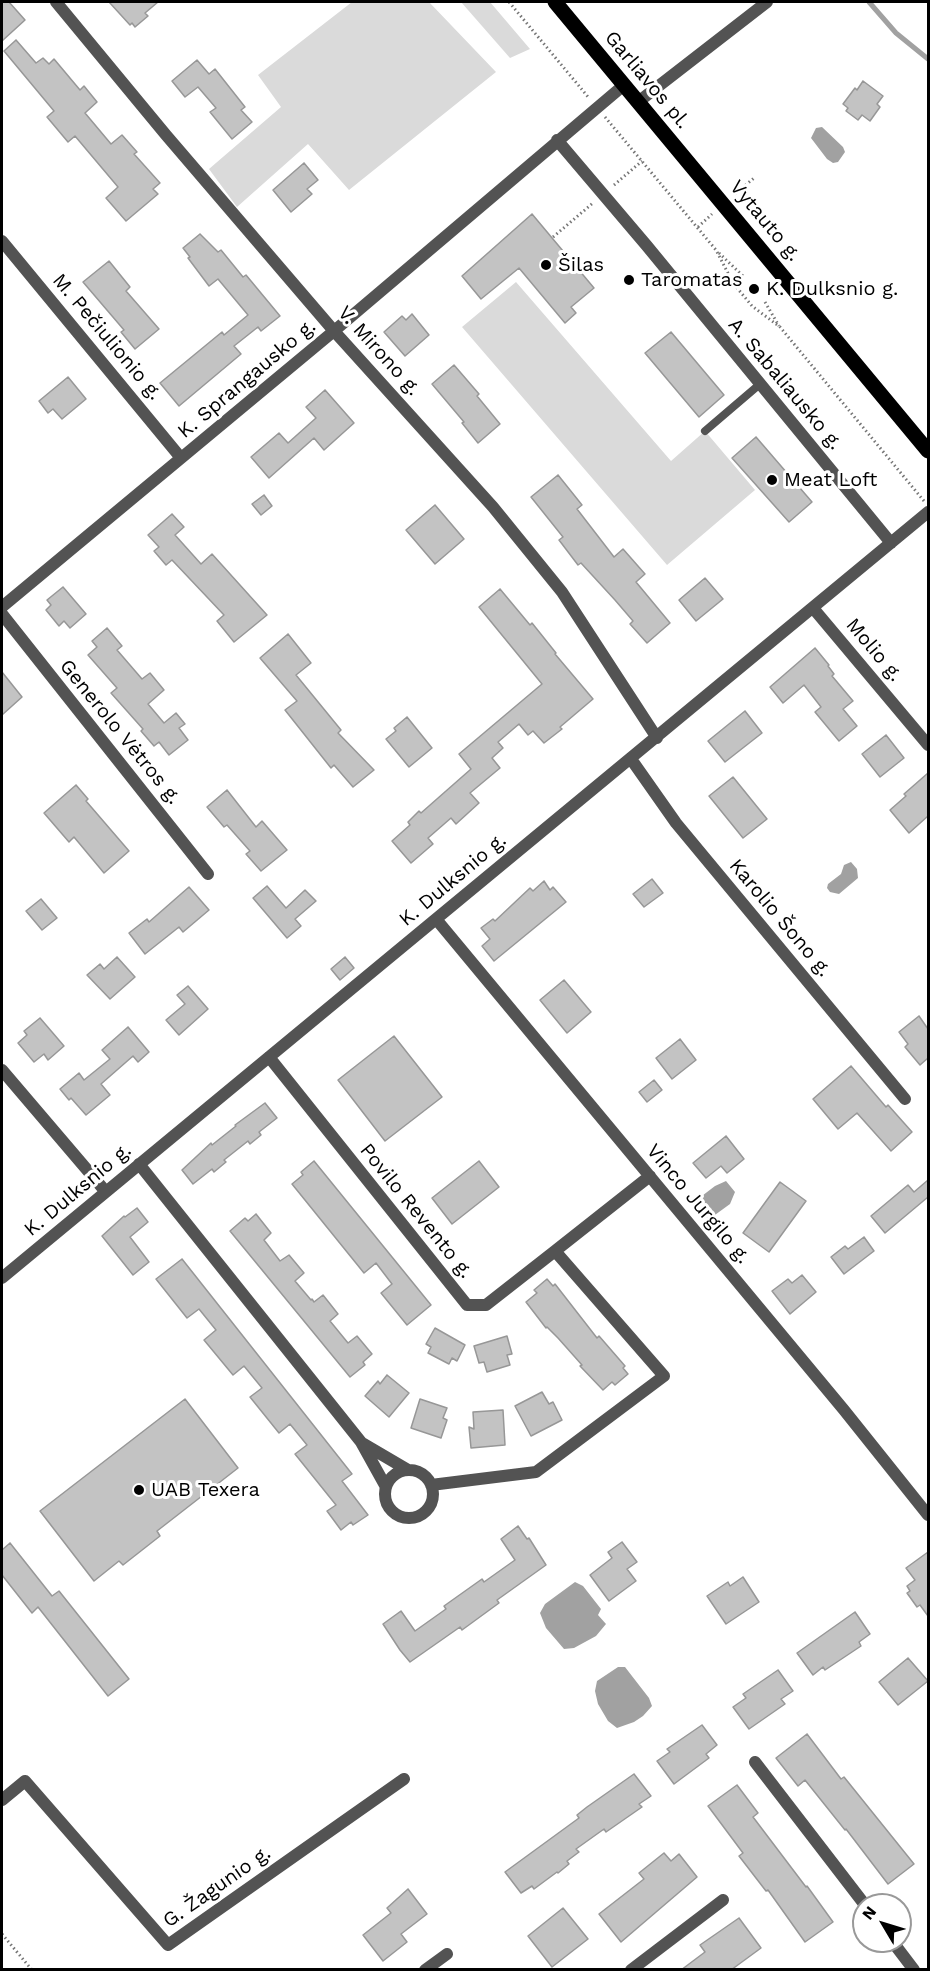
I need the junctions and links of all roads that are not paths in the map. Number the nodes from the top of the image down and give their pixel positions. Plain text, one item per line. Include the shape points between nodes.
1 (56, 2) edge
2 (555, 2) edge
3 (767, 2) edge
4 (624, 85) junction
5 (638, 102) junction
6 (557, 140) junction
7 (708, 185) joint
8 (2, 240) edge
9 (334, 332) junction
10 (760, 384) junction
11 (705, 431) dead end
12 (928, 451) edge
13 (181, 458) junction
14 (928, 512) edge
15 (891, 543) junction
16 (2, 607) edge
17 (813, 608) junction
18 (2, 614) edge
19 (657, 738) junction
20 (928, 746) edge
21 (631, 759) junction
22 (208, 874) dead end
23 (436, 919) junction
24 (269, 1057) junction
25 (2, 1070) edge
26 (905, 1099) dead end
27 (140, 1164) junction
28 (650, 1176) junction
29 (106, 1192) junction
30 (555, 1251) junction
31 (2, 1278) edge
32 (361, 1442) junction
33 (408, 1470) junction
34 (431, 1485) junction
35 (386, 1487) junction
36 (928, 1515) edge
37 (755, 1762) dead end
38 (404, 1779) dead end
39 (2, 1800) edge
40 (856, 1893) edge
41 (723, 1900) dead end
42 (901, 1953) edge
43 (447, 1954) dead end
44 (425, 1970) edge
45 (631, 1970) edge
46 (914, 1970) edge

1 - 9 street, V. Mirono g.
2 - 4 main road, Garliavos pl.
3 - 5 street
4 - 5 main road, Garliavos pl.
4 - 6 street, K. Sprangausko g.
5 - 7 main road, Garliavos pl.
6 - 9 street, K. Sprangausko g.
6 - 10 street, A. Sabaliausko g.
7 - 12 main road, Vytauto g.
8 - 13 street, M. Pečiulionio g.
9 - 13 street, K. Sprangausko g.
9 - 19 street, V. Mirono g. via 493,507 562,592
10 - 11 lane
10 - 15 street, A. Sabaliausko g.
13 - 16 street, K. Sprangausko g.
14 - 15 street, K. Dulksnio g.
15 - 17 street, K. Dulksnio g.
17 - 19 street, K. Dulksnio g.
17 - 20 street, Molio g.
18 - 22 street, Generolo Vėtros g.
19 - 21 street, K. Dulksnio g.
21 - 23 street, K. Dulksnio g.
21 - 26 street, Karolio Šono g. via 676,823
23 - 24 street, K. Dulksnio g.
23 - 28 street, Vinco Jurgilo g.
24 - 27 street, K. Dulksnio g.
24 - 30 street, Povilo Revento g. via 467,1305 486,1305
25 - 29 street
27 - 29 street, K. Dulksnio g.
27 - 32 street
28 - 30 street
28 - 36 street, Vinco Jurgilo g.
29 - 31 street, K. Dulksnio g.
30 - 34 street via 664,1376 536,1472
32 - 33 street
32 - 35 street
33 - 34 street via 422,1474
33 - 35 street via 394,1475
34 - 35 street via 429,1507 410,1518 390,1509
37 - 40 street
38 - 39 street, G. Žagunio g. via 168,1945 25,1781
41 - 45 street
42 - 46 street
43 - 44 street

